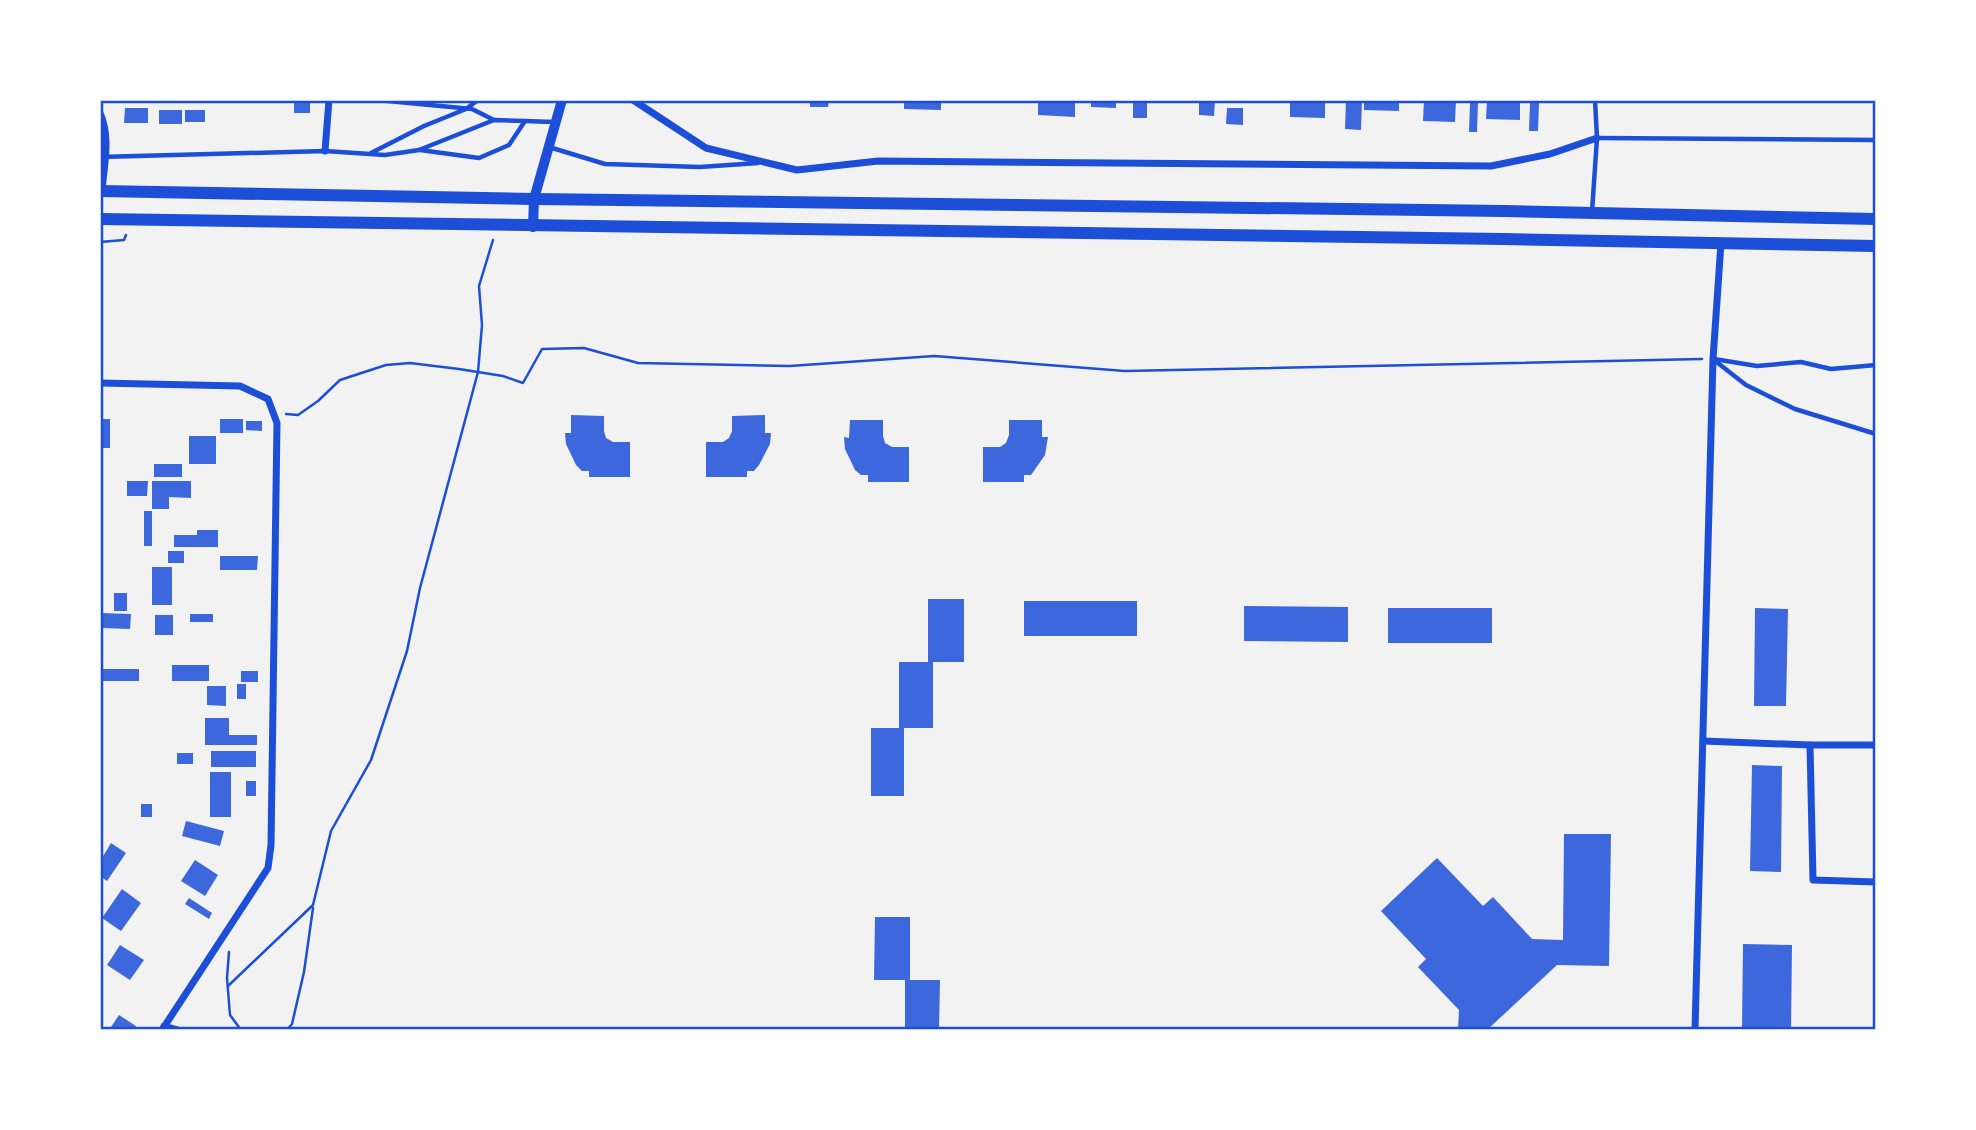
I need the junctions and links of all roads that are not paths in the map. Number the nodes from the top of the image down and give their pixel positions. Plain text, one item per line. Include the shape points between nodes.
1 (330, 100) edge
2 (377, 100) edge
3 (478, 100) edge
4 (562, 100) edge
5 (633, 100) edge
6 (1595, 100) edge
7 (466, 109) junction
8 (100, 113) edge
9 (494, 120) junction
10 (525, 121) junction
11 (556, 122) junction
12 (1597, 138) junction
13 (1876, 140) edge
14 (548, 146) junction
15 (419, 150) junction
16 (326, 151) junction
17 (370, 154) junction
18 (102, 156) edge
19 (765, 162) junction
20 (101, 191) edge
21 (534, 199) junction
22 (1592, 212) junction
23 (100, 219) edge
24 (1876, 219) edge
25 (534, 227) junction
26 (1721, 242) junction
27 (1876, 246) edge
28 (1713, 359) junction
29 (1876, 365) edge
30 (100, 383) edge
31 (1876, 434) edge
32 (1703, 741) junction
33 (1876, 745) edge
34 (1810, 746) junction
35 (1876, 882) edge
36 (163, 1028) edge
37 (178, 1030) edge
38 (1695, 1030) edge

1 - 16 street
2 - 7 lane
3 - 7 lane
4 - 11 street
5 - 19 street via 706,148
6 - 12 lane
7 - 9 lane
7 - 17 lane
8 - 18 street via 106,126
9 - 10 lane
9 - 15 lane
10 - 11 lane
10 - 15 lane via 509,145 479,158
11 - 14 street
12 - 13 lane
12 - 19 street via 1492,166 878,161 797,170
12 - 22 lane
14 - 19 lane via 605,164 700,167
14 - 21 street
15 - 17 lane
16 - 17 lane
16 - 18 lane
18 - 20 street
20 - 21 main road
21 - 22 main road
21 - 25 street
22 - 24 main road
23 - 25 main road
25 - 26 main road
26 - 27 main road
26 - 28 street
28 - 29 lane via 1757,366 1801,362 1831,369
28 - 31 lane via 1746,385 1795,409
28 - 32 street
30 - 36 street via 240,386 268,399 277,424 268,868
32 - 34 street
32 - 38 street
33 - 34 street
34 - 35 street via 1813,880
36 - 37 street

